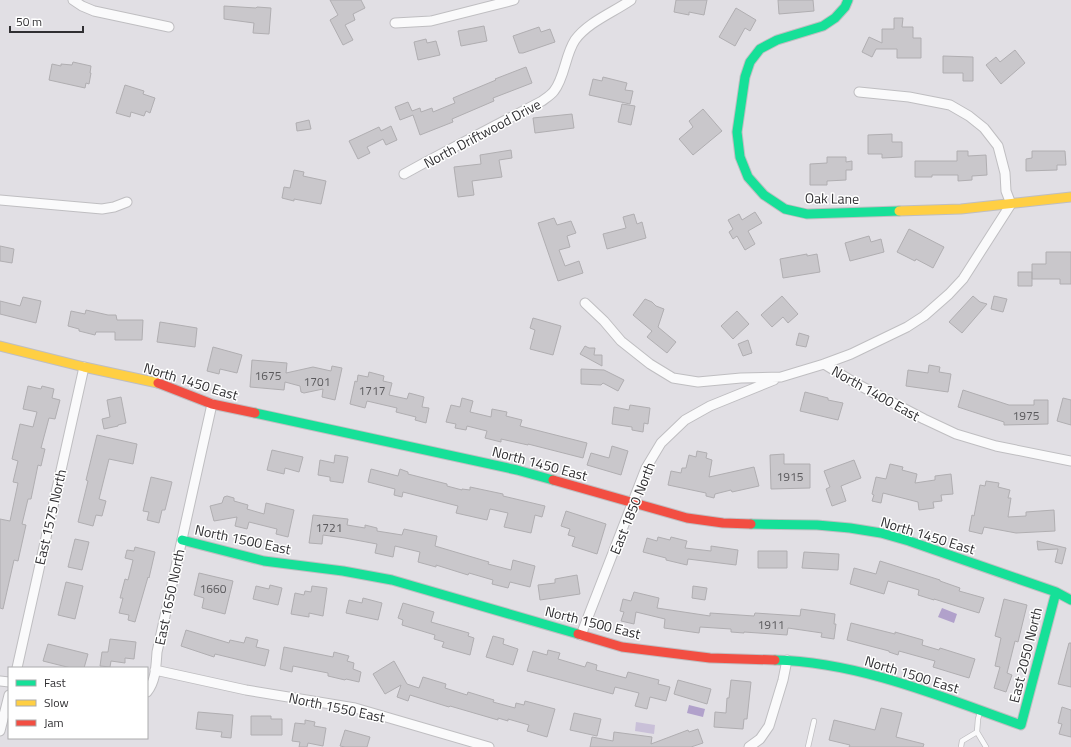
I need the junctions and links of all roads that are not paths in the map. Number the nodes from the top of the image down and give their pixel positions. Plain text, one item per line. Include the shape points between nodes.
1 (73, 0) edge
2 (514, 0) edge
3 (631, 0) edge
4 (848, 0) edge
5 (395, 23) dead end
6 (169, 27) dead end
7 (859, 92) dead end
8 (404, 174) dead end
9 (1071, 197) edge
10 (0, 200) edge
11 (127, 202) dead end
12 (1011, 204) junction
13 (585, 303) dead end
14 (0, 346) edge
15 (824, 364) junction
16 (84, 367) junction
17 (781, 377) junction
18 (212, 404) junction
19 (1071, 461) edge
20 (633, 503) junction
21 (182, 540) junction
22 (1056, 592) junction
23 (1071, 600) edge
24 (582, 635) junction
25 (787, 660) junction
26 (17, 667) edge
27 (155, 670) junction
28 (148, 691) edge
29 (8, 699) edge
30 (980, 710) junction
31 (814, 721) dead end
32 (1021, 725) joint
33 (0, 731) edge
34 (977, 732) junction
35 (489, 747) edge
36 (749, 747) edge
37 (808, 747) edge
38 (961, 747) edge
39 (986, 747) edge

1 - 6 street via 94,11
2 - 5 street via 431,21
3 - 8 street, North Driftwood Drive via 604,16 575,40 560,80 554,91 542,101
4 - 12 street, Oak Lane via 835,18 822,26 777,40 760,49 750,62 745,76 737,132 740,157 748,177 764,195 785,209 807,214 961,209
7 - 12 street via 909,96 950,105 969,116 984,128 998,146 1005,173 1006,191
9 - 12 street, Oak Lane
10 - 11 street via 102,209
12 - 15 street via 963,279 936,306 907,327
13 - 17 street, North 1400 East via 621,342 673,378 698,382
14 - 16 street, North 1450 East
15 - 17 street, North 1400 East
15 - 19 street, North 1400 East via 855,383 956,434 996,446
16 - 18 street, North 1450 East via 161,384
16 - 26 street, East 1575 North
17 - 20 street, East 1850 North via 710,406 685,420 661,443 646,468
18 - 20 street, North 1450 East via 517,470
18 - 21 street, East 1650 North
20 - 22 street, North 1450 East via 687,518 723,523 817,525 881,533
20 - 24 street, East 1850 North
21 - 24 street, North 1500 East via 264,561 392,580
21 - 27 street, East 1650 North
22 - 23 street, North 1450 East
22 - 32 street, East 2050 North
24 - 25 street, North 1500 East via 622,647 710,658
25 - 30 street, North 1500 East via 818,663 872,675
25 - 36 street via 769,726 760,739
27 - 28 street, East 1650 North
27 - 35 street, North 1550 East via 246,690 355,708
29 - 33 street
30 - 32 street, North 1500 East
30 - 34 lane
31 - 37 lane
34 - 38 lane via 962,741
34 - 39 lane

